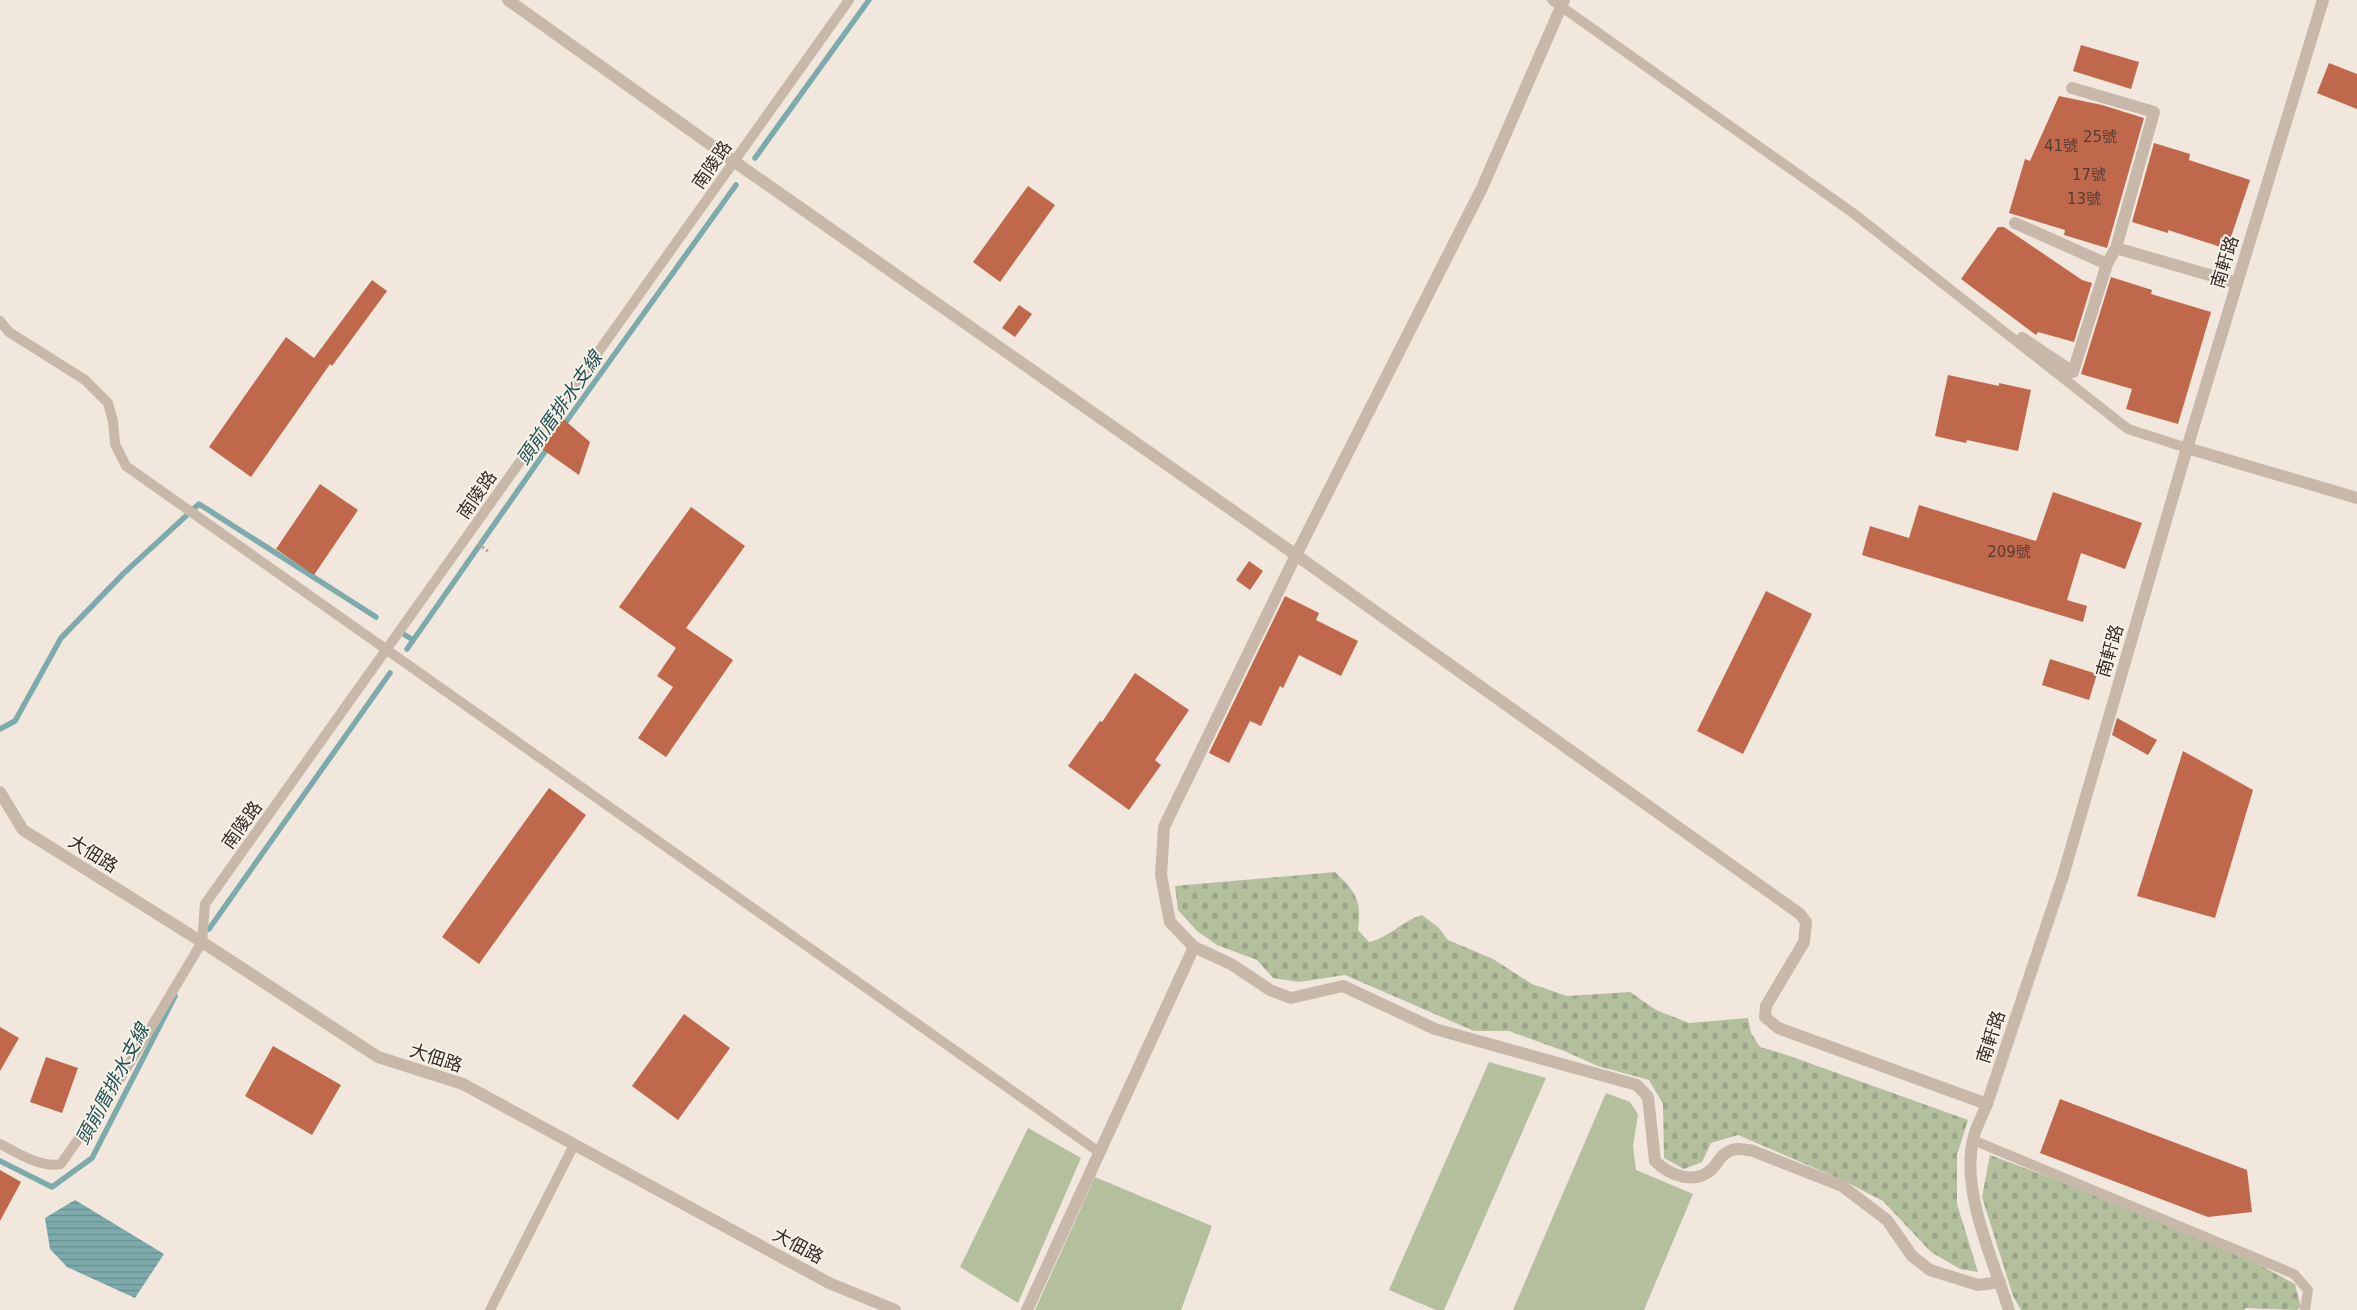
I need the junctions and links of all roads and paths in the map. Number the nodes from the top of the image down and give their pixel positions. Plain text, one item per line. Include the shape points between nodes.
1 (508, 0) edge
2 (849, 0) edge
3 (2323, 0) edge
4 (1559, 2) edge
5 (2072, 88) dead end
6 (734, 162) junction
7 (2015, 223) dead end
8 (2116, 248) junction
9 (2107, 264) junction
10 (2237, 283) junction
11 (0, 321) edge
12 (2022, 338) dead end
13 (2187, 448) junction
14 (2357, 498) edge
15 (1296, 555) junction
16 (387, 649) junction
17 (0, 792) edge
18 (202, 942) junction
19 (1194, 947) junction
20 (1987, 1104) junction
21 (1973, 1140) junction
22 (0, 1144) edge
23 (574, 1145) junction
24 (1099, 1152) junction
25 (2000, 1282) junction
26 (490, 1310) edge
27 (896, 1310) edge
28 (1027, 1310) edge
29 (2009, 1310) edge
30 (2305, 1310) edge

1 - 6 street
2 - 6 lane, 南陵路
3 - 10 street, 南軒路
4 - 13 lane via 1854,213 2128,429
4 - 15 street via 1482,188
5 - 8 street via 2154,112
6 - 15 street
6 - 16 lane, 南陵路
7 - 9 street
8 - 9 street
8 - 10 street
9 - 12 street via 2073,372
10 - 13 street, 南軒路
11 - 16 lane via 9,332 86,380 108,402 114,421 115,444 126,466
13 - 14 street
13 - 20 street, 南軒路 via 2063,876
15 - 19 street via 1164,827 1161,875 1170,922
15 - 20 street via 1800,914 1806,922 1804,942 1766,1006 1765,1017 1778,1028
16 - 18 lane, 南陵路 via 205,904
16 - 24 lane
17 - 18 street, 大佃路 via 23,830
18 - 22 lane via 122,1076 62,1164 42,1163
18 - 23 street, 大佃路 via 378,1057 463,1084
19 - 24 street
19 - 25 street via 1231,964 1270,990 1291,998 1343,986 1435,1030 1637,1085 1648,1097 1654,1161 1664,1170 1678,1176 1698,1178 1711,1170 1726,1153 1739,1148 1753,1151 1842,1186 1887,1220 1912,1256 1930,1270 1978,1285
20 - 21 street, 南軒路
21 - 25 street, 南軒路 via 1971,1184
21 - 30 lane via 2294,1274 2308,1290
23 - 26 lane
23 - 27 street, 大佃路 via 828,1283
24 - 28 street
25 - 29 street, 南軒路

